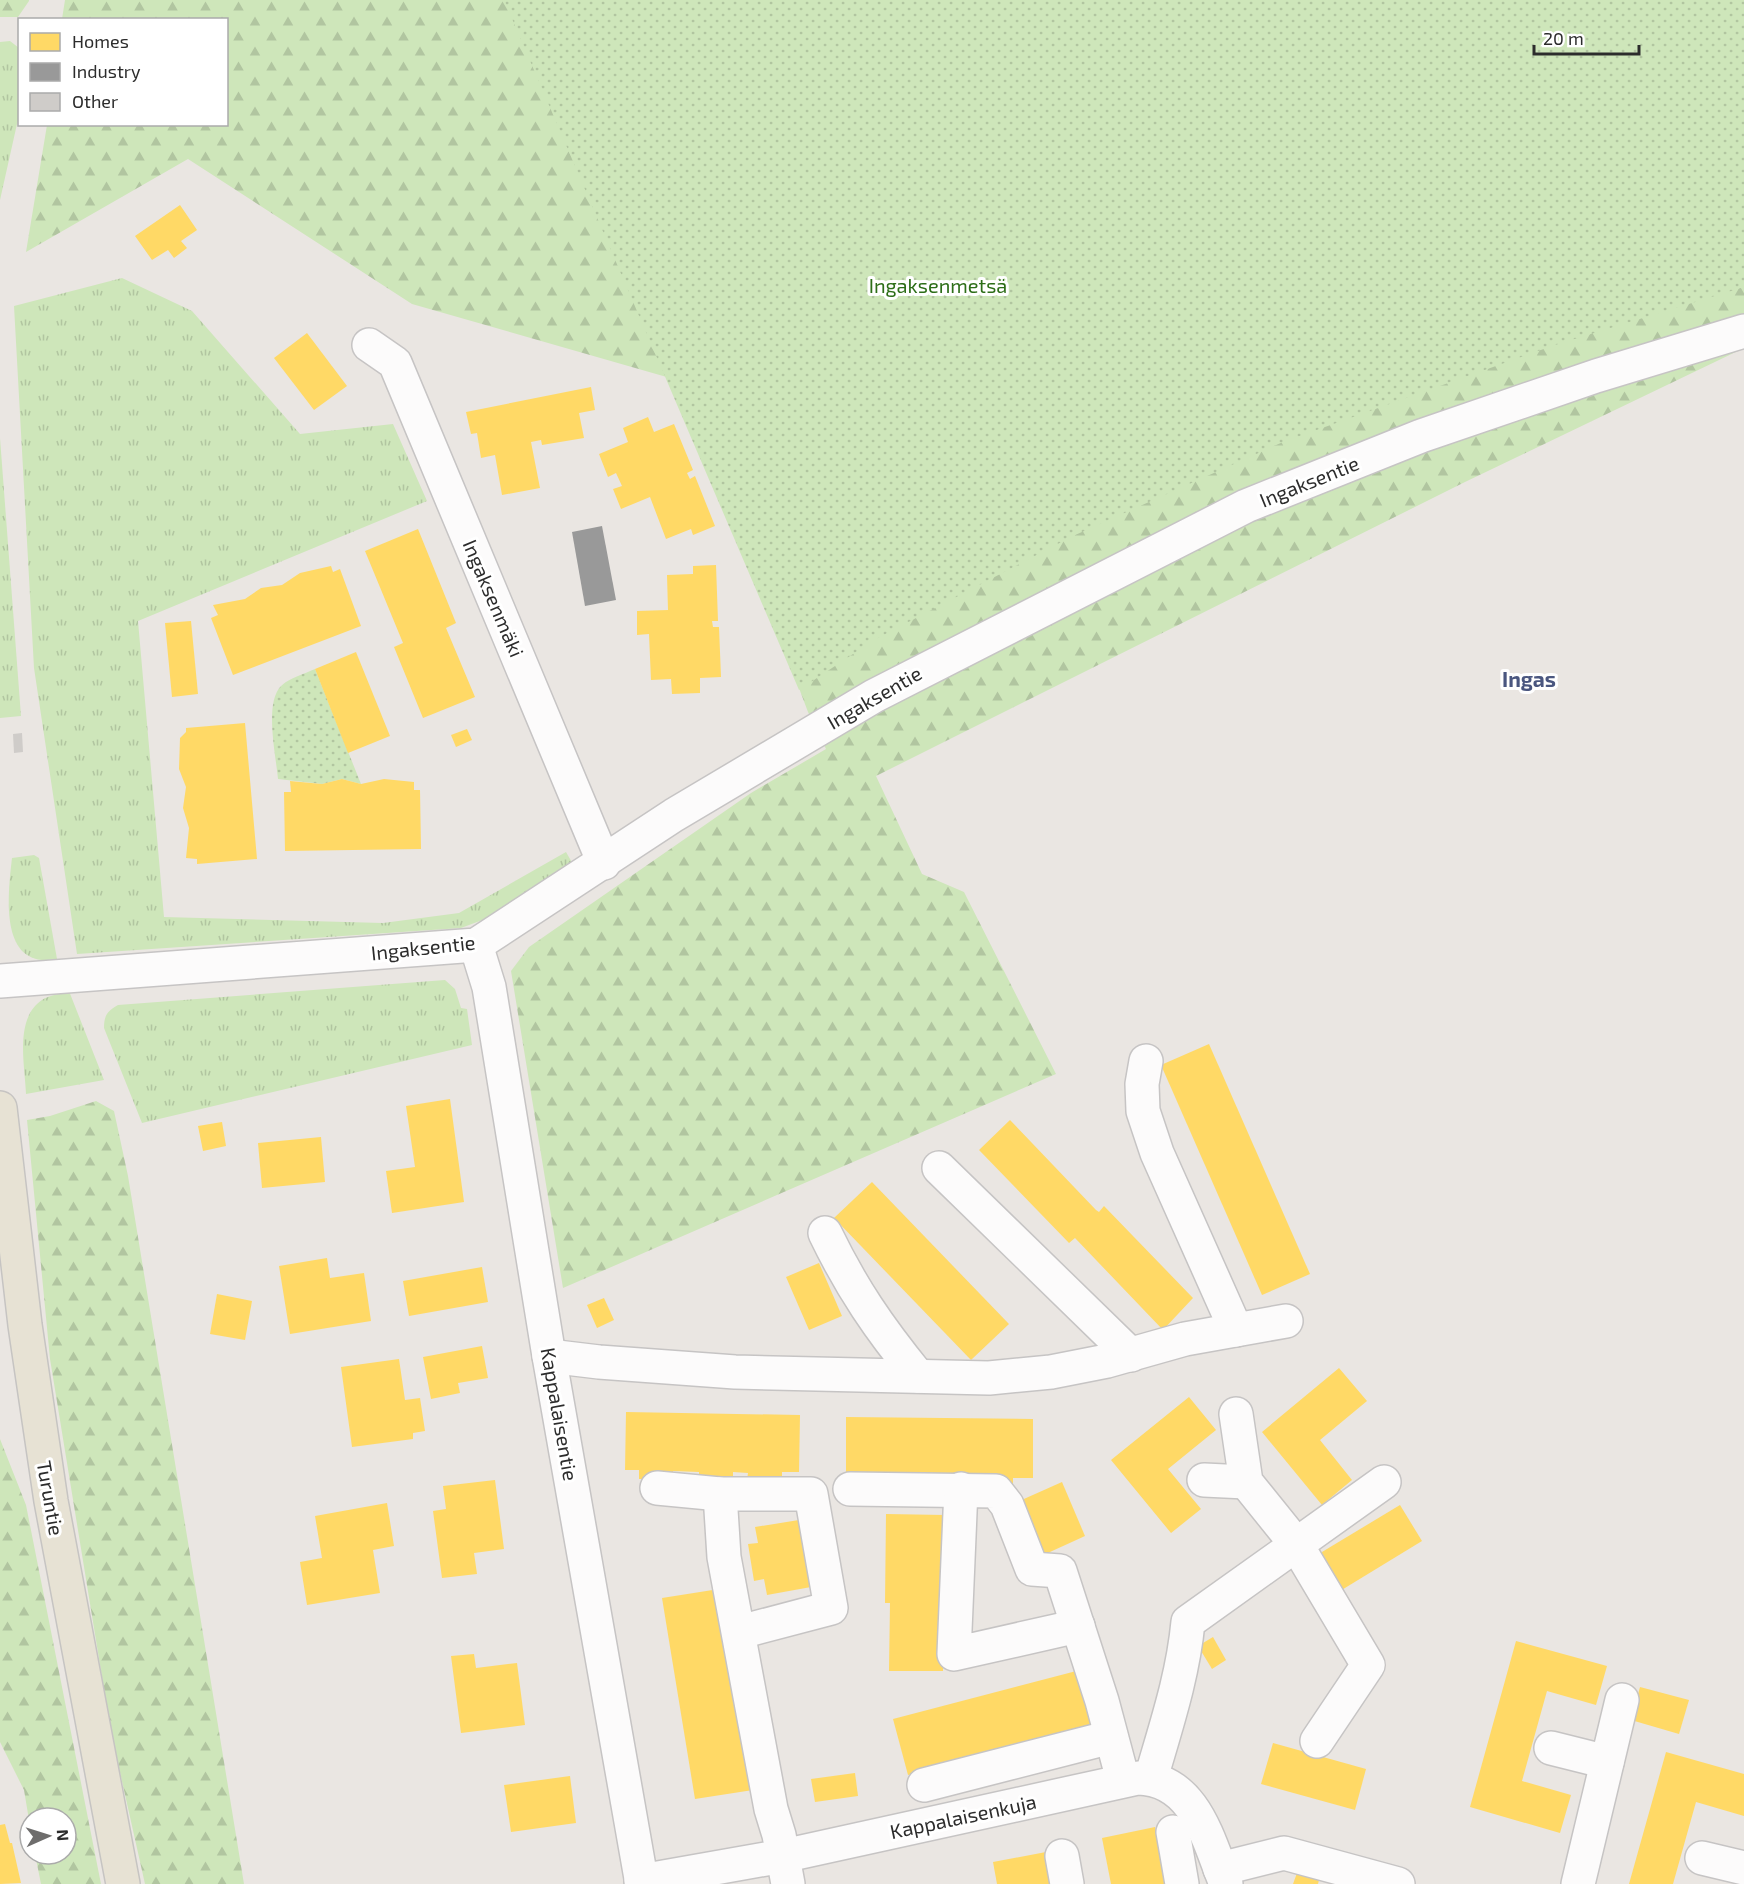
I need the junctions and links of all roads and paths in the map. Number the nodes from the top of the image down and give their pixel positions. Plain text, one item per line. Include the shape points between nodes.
1 (1744, 331) edge
2 (369, 345) dead end
3 (604, 863) junction
4 (476, 945) junction
5 (0, 981) edge
6 (1146, 1061) dead end
7 (0, 1108) edge
8 (939, 1168) dead end
9 (825, 1233) dead end
10 (1286, 1321) dead end
11 (1236, 1330) junction
12 (1131, 1355) junction
13 (549, 1356) junction
14 (918, 1376) junction
15 (1236, 1414) dead end
16 (1204, 1480) dead end
17 (1246, 1482) junction
18 (1384, 1482) dead end
19 (657, 1488) dead end
20 (850, 1489) dead end
21 (961, 1489) junction
22 (720, 1494) junction
23 (1296, 1544) junction
24 (1078, 1626) junction
25 (740, 1632) junction
26 (1622, 1700) dead end
27 (1111, 1737) junction
28 (1317, 1741) dead end
29 (1551, 1748) dead end
30 (1607, 1762) junction
31 (1137, 1779) junction
32 (924, 1785) dead end
33 (1173, 1832) dead end
34 (1702, 1858) dead end
35 (1744, 1868) edge
36 (785, 1870) edge
37 (1223, 1877) edge
38 (642, 1883) edge
39 (123, 1884) edge
40 (1182, 1884) edge
41 (1398, 1884) edge
42 (1578, 1884) edge

1 - 3 street, Ingaksentie via 1421,436 1246,506 873,696 674,815
2 - 3 street, Ingaksenmäki via 395,363
3 - 4 street, Ingaksentie
4 - 5 street, Ingaksentie
4 - 13 street, Kappalaisentie via 489,987
6 - 11 street via 1143,1111 1150,1132
7 - 39 main road, Turuntie via 51,1502
8 - 12 street
9 - 14 street via 874,1322
10 - 11 street
11 - 12 street via 1185,1339
12 - 14 street via 1051,1372 989,1378
13 - 14 street via 735,1372
13 - 38 street, Kappalaisentie
15 - 17 street
16 - 17 street
17 - 23 street
18 - 23 street
19 - 22 street
20 - 21 street
21 - 24 street via 996,1491 1006,1505 1032,1569 1060,1571
21 - 24 street via 954,1654
22 - 25 street via 724,1557
22 - 25 street via 811,1494 831,1608
23 - 28 street via 1368,1665
23 - 31 street via 1188,1622 1168,1729
24 - 27 street
25 - 36 street
26 - 30 street
27 - 31 street
27 - 32 street
29 - 30 street
30 - 42 street
31 - 36 street, Kappalaisenkuja
31 - 37 street via 1179,1790 1193,1809
33 - 40 street
34 - 35 street
36 - 38 street, Kappalaisenkuja
37 - 41 street via 1284,1853

